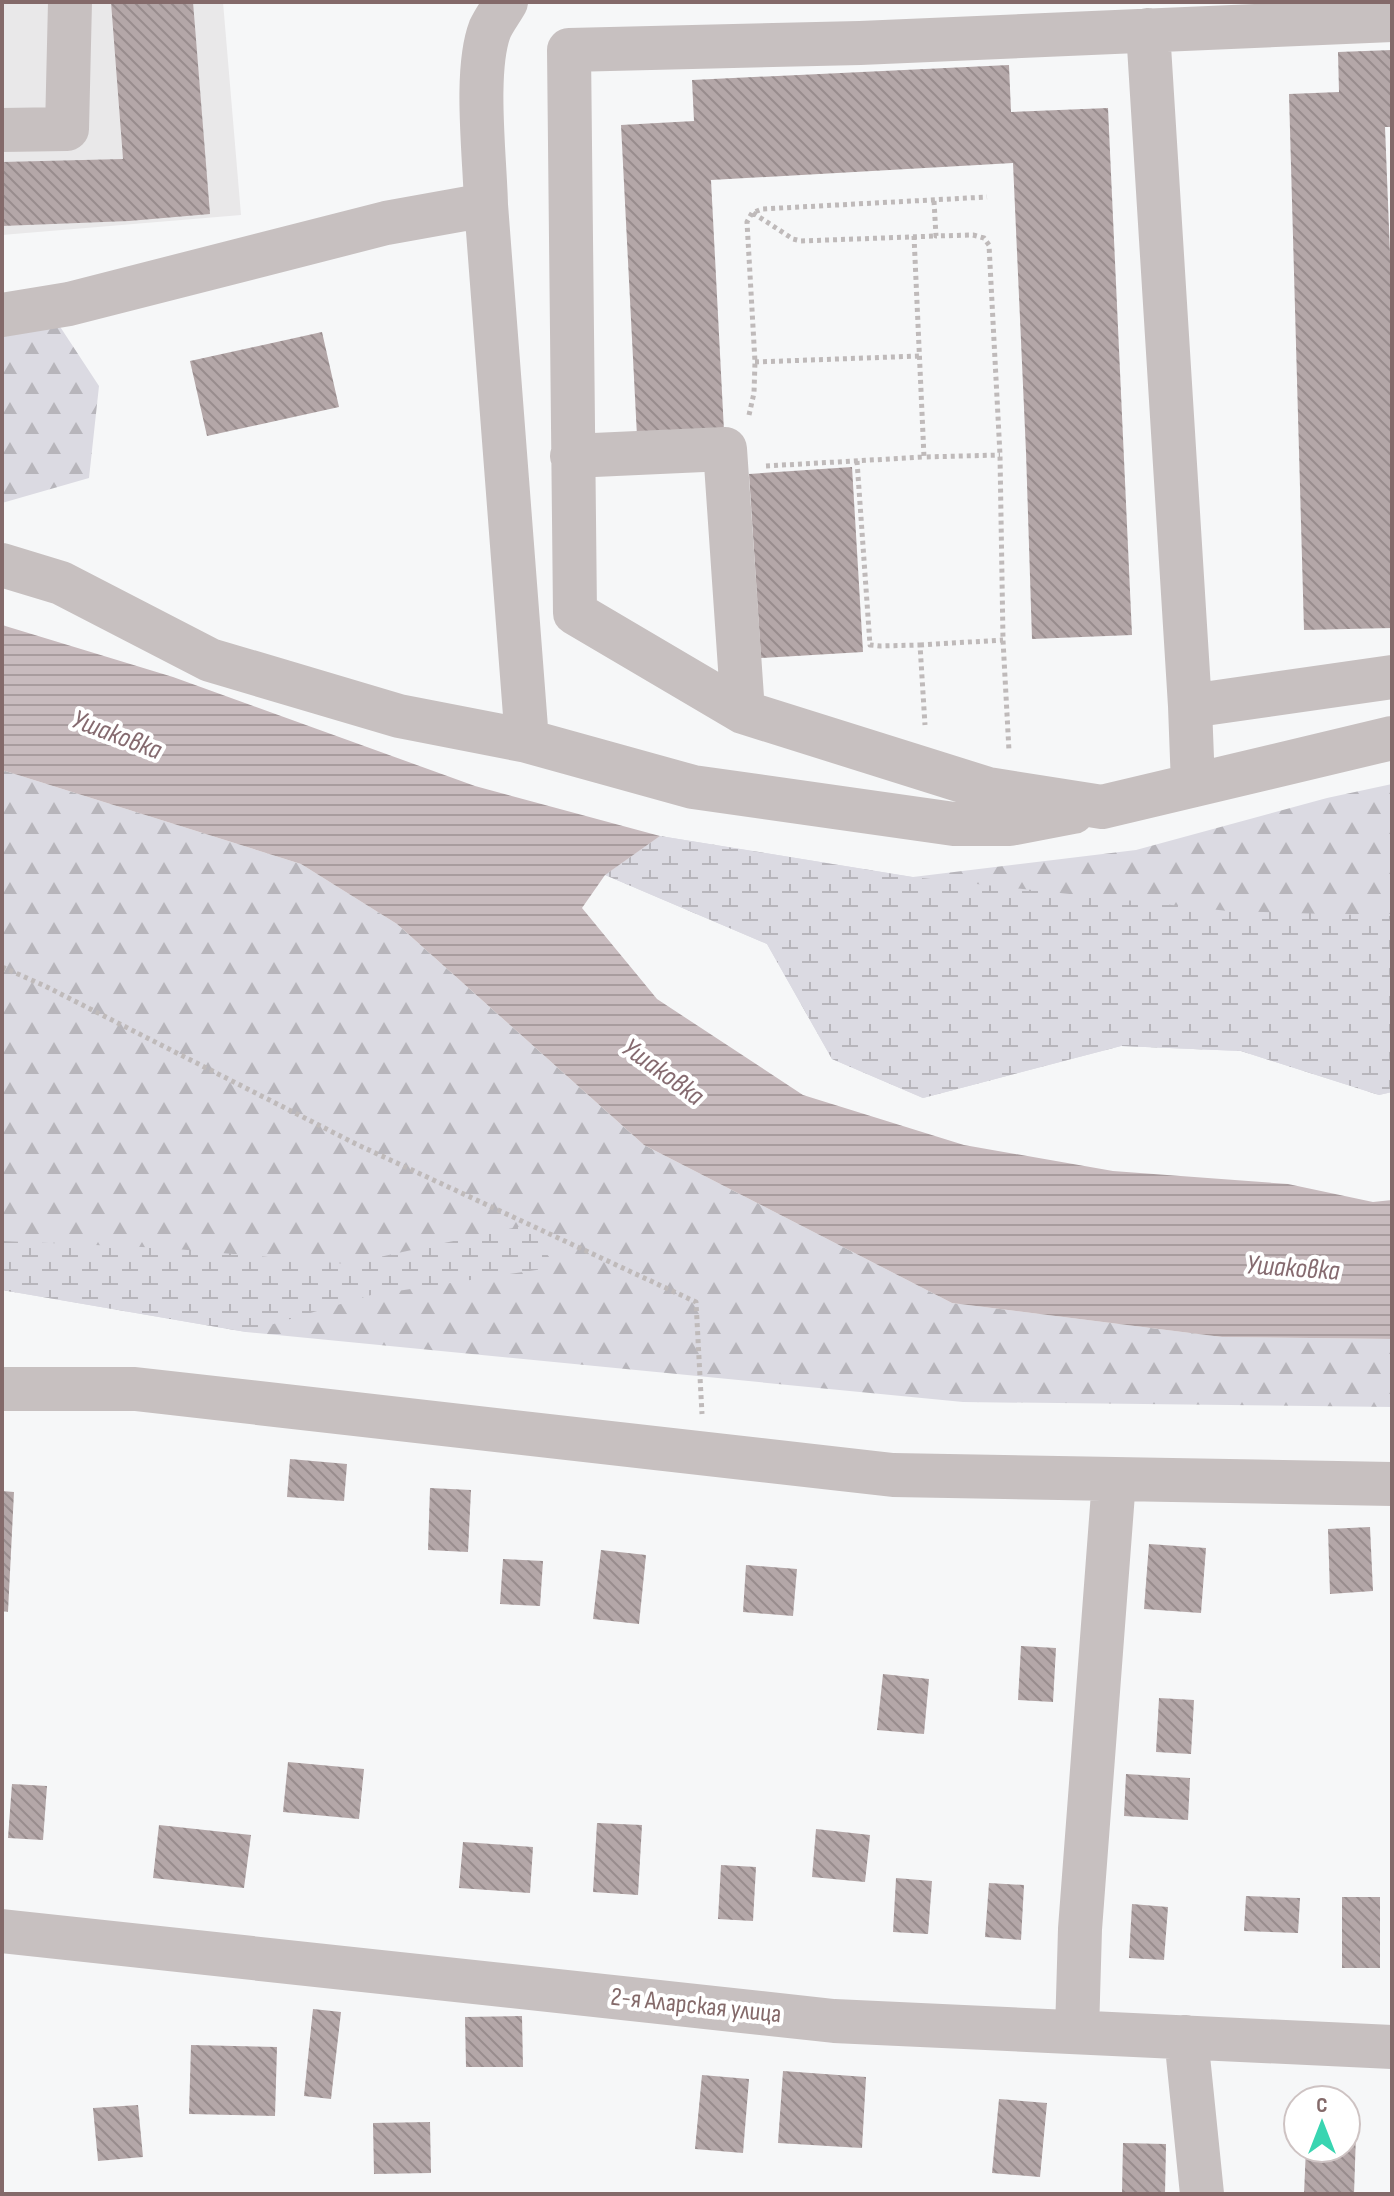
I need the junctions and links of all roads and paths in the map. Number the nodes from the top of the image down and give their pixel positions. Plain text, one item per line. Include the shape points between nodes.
1 (70, 2) edge
2 (506, 2) edge
3 (1392, 20) edge
4 (1148, 30) junction
5 (2, 130) edge
6 (987, 197) dead end
7 (934, 201) junction
8 (486, 205) junction
9 (752, 213) junction
10 (914, 236) junction
11 (936, 236) junction
12 (2, 315) edge
13 (920, 356) junction
14 (755, 362) junction
15 (1000, 455) junction
16 (572, 456) junction
17 (924, 457) junction
18 (733, 458) junction
19 (857, 461) junction
20 (2, 565) edge
21 (1003, 640) junction
22 (920, 645) junction
23 (1392, 677) edge
24 (1190, 706) junction
25 (743, 712) junction
26 (1392, 738) edge
27 (527, 741) junction
28 (927, 770) junction
29 (1193, 785) junction
30 (1010, 791) junction
31 (1102, 807) junction
32 (2, 967) edge
33 (2, 1389) edge
34 (704, 1453) junction
35 (1114, 1480) junction
36 (1392, 1484) edge
37 (2, 1931) edge
38 (1077, 2032) junction
39 (1186, 2037) junction
40 (1392, 2047) edge
41 (1202, 2194) edge

1 - 5 street via 67,129
2 - 8 street via 485,45
3 - 4 street
4 - 16 street via 569,50
4 - 24 street
6 - 7 path
7 - 9 path
7 - 11 path
8 - 12 street via 386,223 69,304
8 - 27 street
9 - 10 path via 801,241
9 - 14 path via 747,222
10 - 11 path
10 - 13 path
11 - 15 path via 973,235 989,245
13 - 14 path
13 - 17 path
14 - 18 path via 754,393
15 - 17 path
15 - 21 path
16 - 18 street via 725,449
16 - 25 street via 575,613
17 - 19 path
18 - 19 path via 753,467
18 - 25 street
19 - 22 path via 870,645
20 - 27 street via 61,583 210,660 399,716
21 - 22 path
21 - 30 path
22 - 28 path
23 - 24 street
24 - 29 street
25 - 28 street
26 - 29 street
27 - 31 street via 693,787 954,824 1010,824
28 - 30 street
29 - 31 street
30 - 31 street
32 - 34 path via 356,1144 696,1302
33 - 34 street via 135,1389
34 - 35 street via 893,1475
35 - 36 street
35 - 38 street
37 - 38 street, 2-я Аларская улица via 834,2021
38 - 39 street, 2-я Аларская улица
39 - 40 street, 2-я Аларская улица
39 - 41 street

